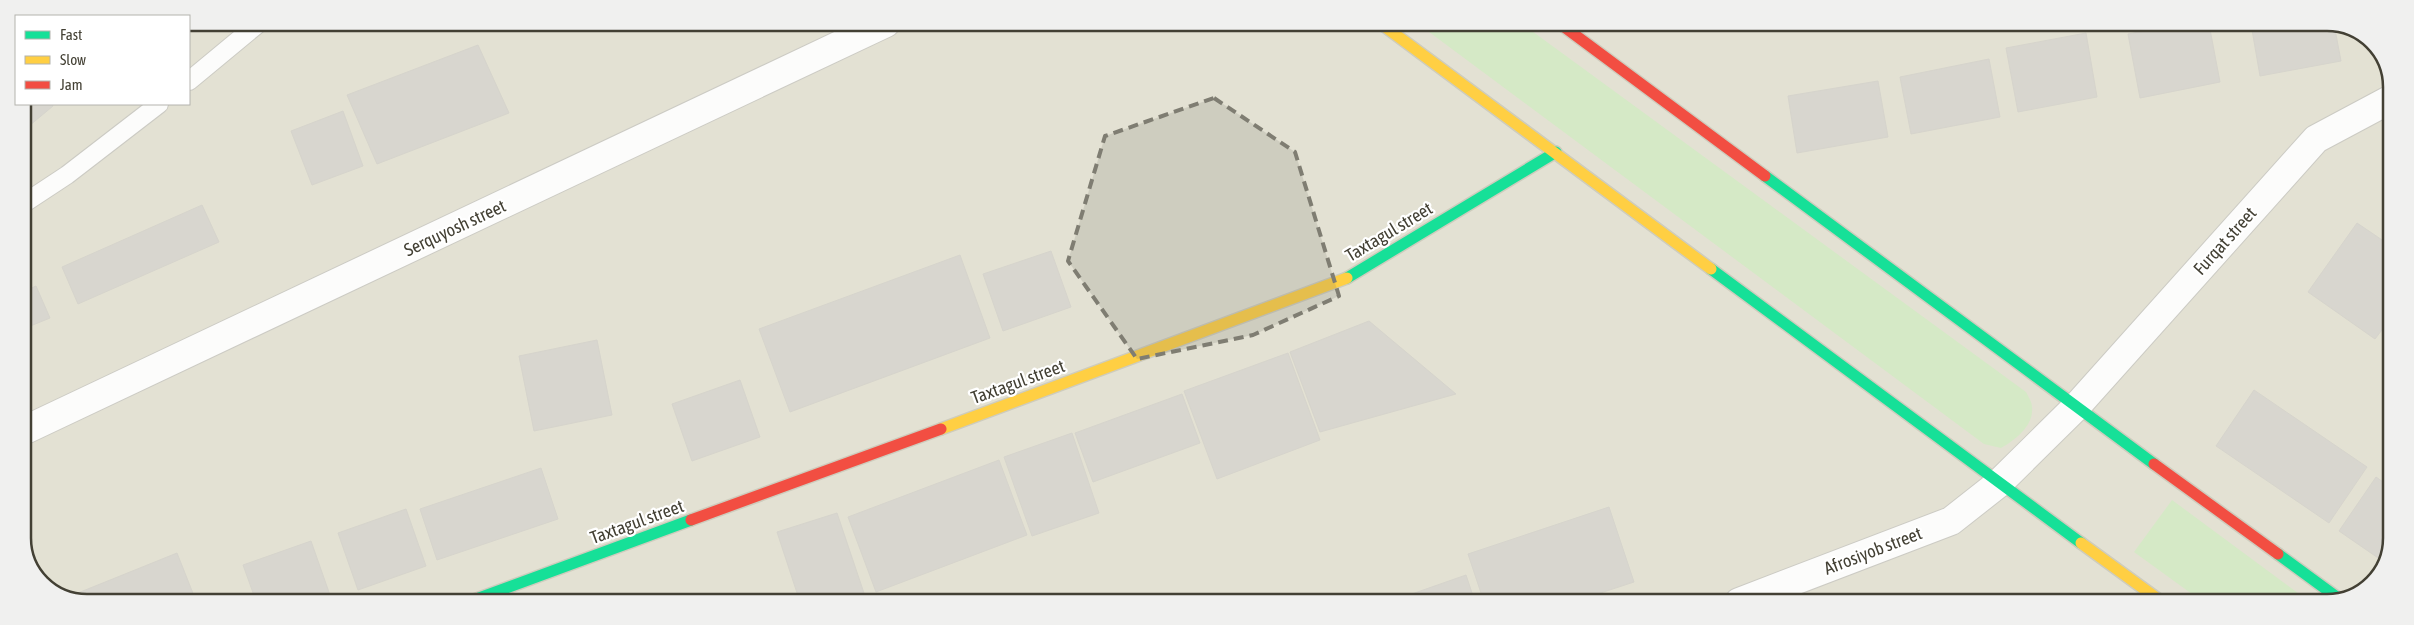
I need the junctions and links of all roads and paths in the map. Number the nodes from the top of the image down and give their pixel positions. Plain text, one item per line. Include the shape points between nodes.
1 (249, 31) edge
2 (869, 31) edge
3 (1391, 31) edge
4 (1570, 31) edge
5 (190, 80) edge
6 (2383, 102) edge
7 (158, 105) edge
8 (1556, 152) junction
9 (31, 199) edge
10 (2076, 407) junction
11 (31, 426) edge
12 (1998, 484) junction
13 (2332, 593) edge
14 (490, 594) edge
15 (1760, 594) edge
16 (2151, 594) edge

1 - 5 lane
2 - 11 street, Serquyosh street
3 - 8 street
4 - 10 street
6 - 10 street, Furqat street via 2316,139
7 - 9 lane
8 - 12 street
8 - 14 street, Taxtagul street via 1339,283
10 - 12 street, Furqat street
10 - 13 street
12 - 15 street, Afrosiyob street via 1951,521
12 - 16 street

